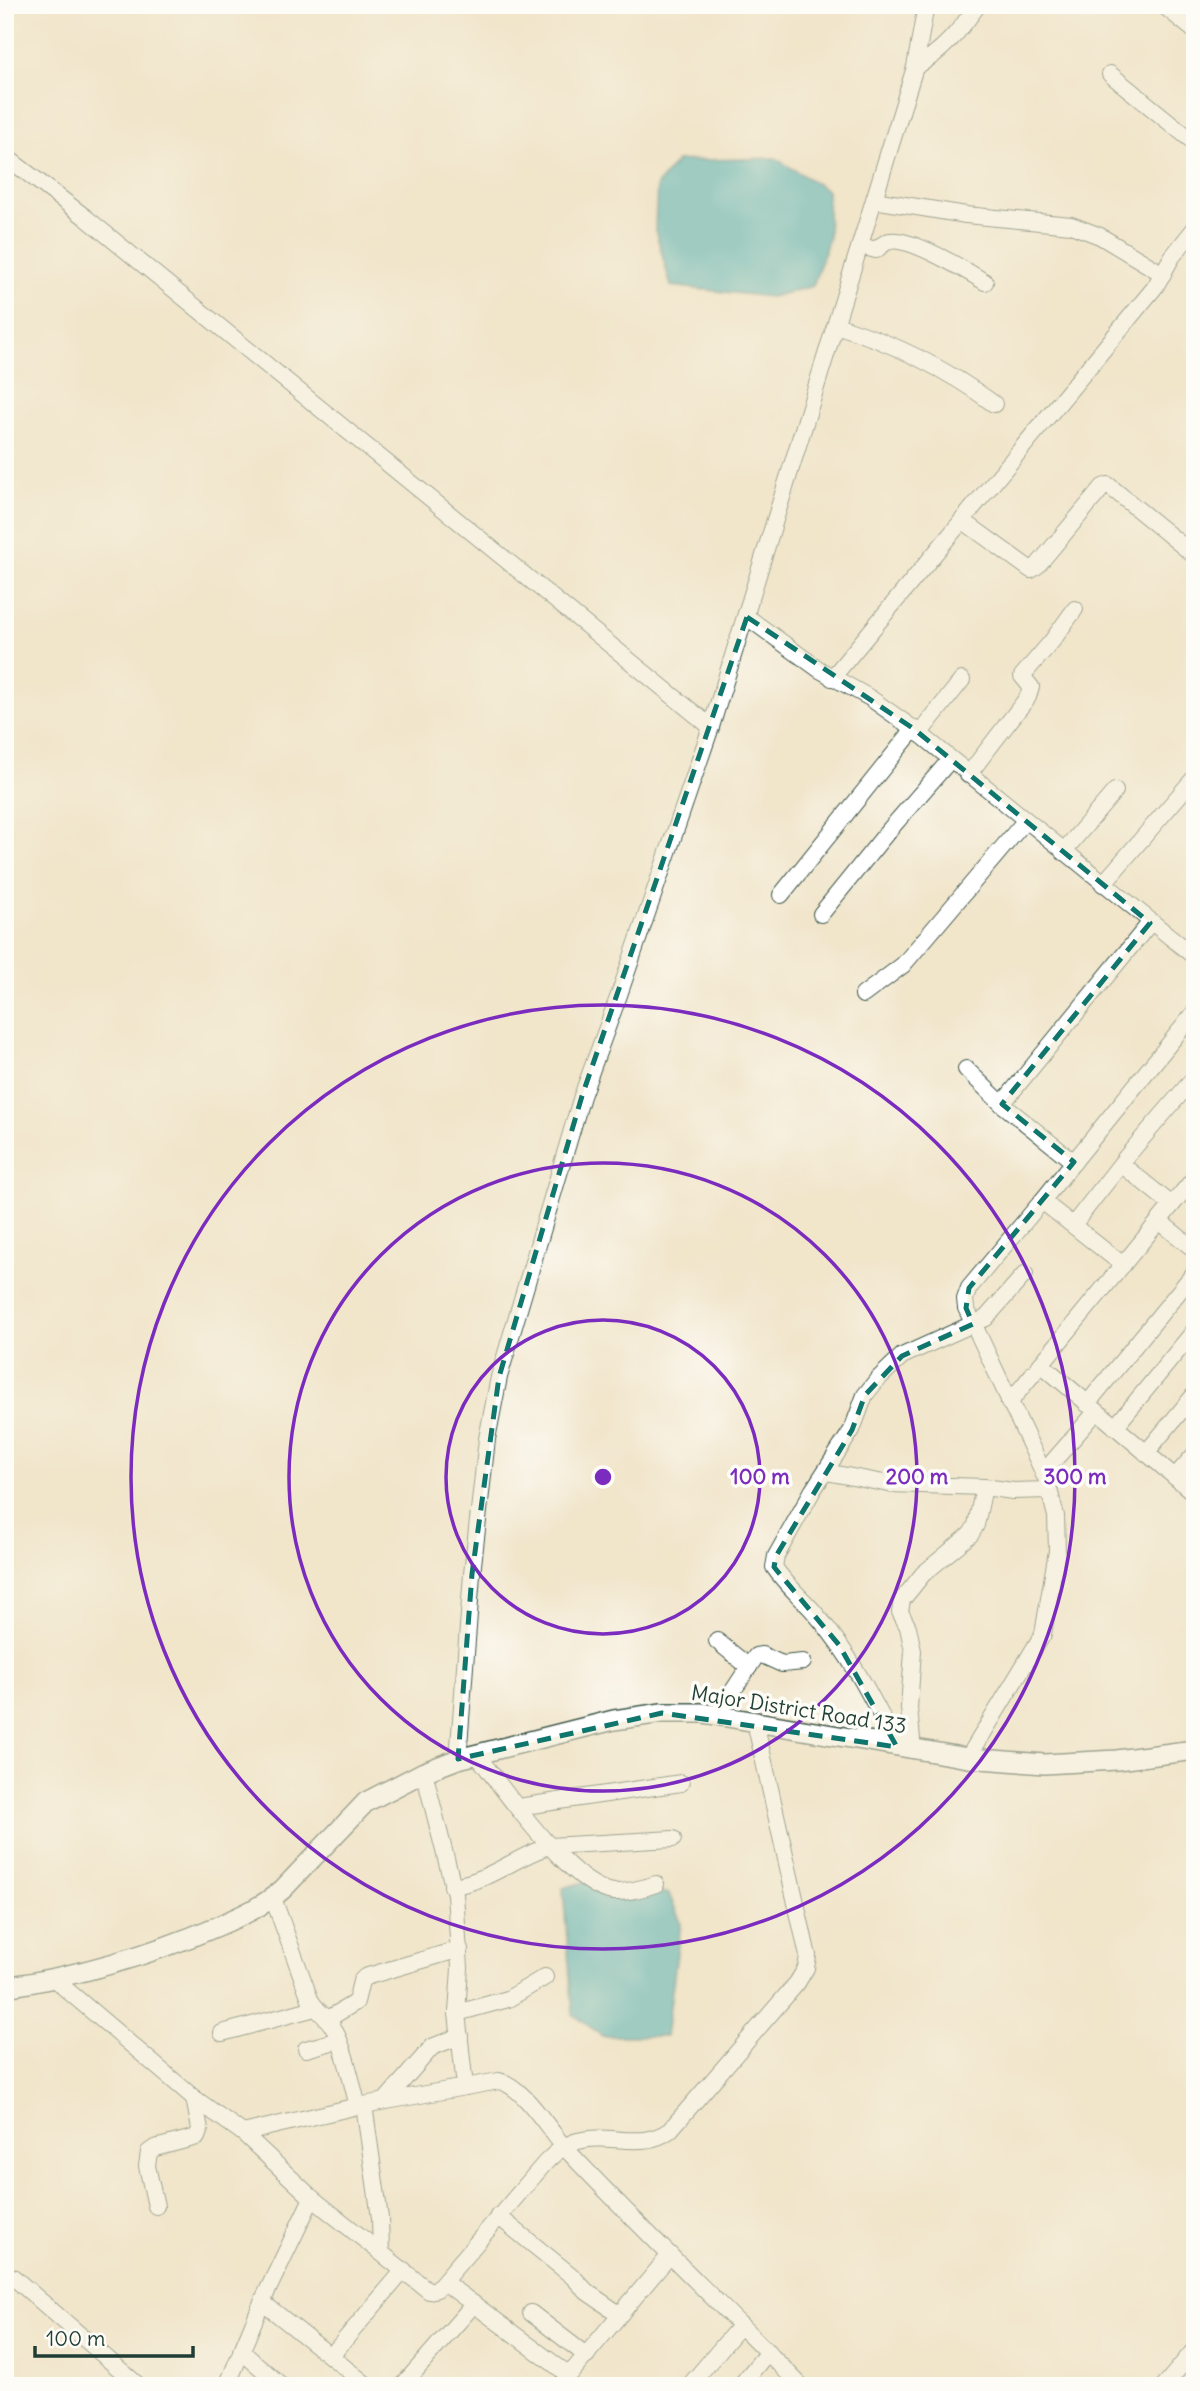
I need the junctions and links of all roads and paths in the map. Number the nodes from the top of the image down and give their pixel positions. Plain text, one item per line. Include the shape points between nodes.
1 (926, 5) edge
2 (978, 5) edge
3 (1163, 5) edge
4 (1195, 32) edge
5 (915, 67) junction
6 (1110, 74) dead end
7 (1195, 143) edge
8 (5, 156) edge
9 (874, 200) junction
10 (1195, 228) edge
11 (860, 246) junction
12 (1163, 274) junction
13 (985, 282) dead end
14 (836, 325) junction
15 (994, 404) dead end
16 (962, 520) junction
17 (1195, 556) edge
18 (1074, 609) dead end
19 (747, 617) junction
20 (832, 678) junction
21 (962, 680) dead end
22 (711, 727) junction
23 (916, 732) junction
24 (950, 760) junction
25 (968, 775) junction
26 (1195, 777) edge
27 (1115, 791) dead end
28 (1025, 821) junction
29 (1063, 852) junction
30 (1102, 884) junction
31 (781, 895) dead end
32 (821, 914) dead end
33 (1150, 923) junction
34 (1195, 957) edge
35 (863, 995) dead end
36 (1195, 1012) edge
37 (966, 1069) dead end
38 (1195, 1077) edge
39 (1002, 1104) junction
40 (1074, 1162) junction
41 (1121, 1164) junction
42 (1195, 1177) edge
43 (1042, 1201) junction
44 (1172, 1205) junction
45 (1158, 1221) junction
46 (1073, 1225) junction
47 (1195, 1250) edge
48 (1123, 1265) junction
49 (1195, 1272) edge
50 (1025, 1275) dead end
51 (973, 1324) junction
52 (1195, 1330) edge
53 (1041, 1364) junction
54 (1195, 1394) edge
55 (1009, 1403) junction
56 (1092, 1408) junction
57 (1115, 1427) junction
58 (1146, 1452) junction
59 (1195, 1454) edge
60 (826, 1472) junction
61 (1044, 1473) junction
62 (1175, 1477) junction
63 (984, 1487) junction
64 (1049, 1490) junction
65 (1195, 1494) edge
66 (717, 1642) dead end
67 (803, 1662) dead end
68 (749, 1667) junction
69 (717, 1715) junction
70 (755, 1722) junction
71 (905, 1749) junction
72 (1195, 1750) edge
73 (467, 1757) junction
74 (968, 1758) junction
75 (424, 1772) junction
76 (681, 1783) dead end
77 (518, 1807) junction
78 (673, 1839) dead end
79 (549, 1846) junction
80 (656, 1884) dead end
81 (452, 1886) junction
82 (273, 1898) junction
83 (460, 1949) junction
84 (545, 1977) dead end
85 (54, 1979) junction
86 (5, 1987) edge
87 (315, 2008) junction
88 (457, 2013) junction
89 (328, 2020) junction
90 (222, 2033) dead end
91 (460, 2036) junction
92 (339, 2040) junction
93 (306, 2049) dead end
94 (465, 2087) junction
95 (194, 2098) junction
96 (385, 2101) junction
97 (361, 2105) junction
98 (243, 2133) junction
99 (564, 2147) junction
100 (312, 2198) junction
101 (156, 2206) dead end
102 (498, 2216) junction
103 (381, 2252) junction
104 (670, 2255) junction
105 (404, 2270) junction
106 (5, 2275) edge
107 (444, 2282) junction
108 (262, 2302) junction
109 (474, 2305) junction
110 (531, 2313) dead end
111 (619, 2314) junction
112 (741, 2325) junction
113 (1195, 2349) edge
114 (241, 2351) junction
115 (768, 2352) junction
116 (587, 2356) junction
117 (331, 2357) junction
118 (565, 2380) edge
119 (139, 2386) edge
120 (228, 2386) edge
121 (282, 2386) edge
122 (368, 2386) edge
123 (402, 2386) edge
124 (689, 2386) edge
125 (740, 2386) edge
126 (800, 2386) edge
127 (1164, 2386) edge

1 - 5 street
2 - 5 street via 952,40
3 - 4 street
5 - 9 street
6 - 7 street
8 - 22 street
9 - 11 street
9 - 12 street via 1071,225 1100,236
10 - 12 street
11 - 13 street via 876,250 889,241 898,242 935,254
11 - 14 street
12 - 16 street
14 - 15 street via 888,342
14 - 19 street
16 - 17 street via 1031,570 1108,485
16 - 20 street
18 - 25 street via 1023,676 1031,687 1028,697
19 - 20 street
19 - 22 street
20 - 23 street via 870,698
21 - 23 street
22 - 73 street via 582,1096 499,1377 474,1560
23 - 24 street
23 - 31 street
24 - 25 street
24 - 32 street
25 - 28 street
26 - 30 street
27 - 29 street
28 - 29 street
28 - 35 street via 903,965
29 - 30 street
30 - 33 street
33 - 34 street
33 - 39 street
36 - 40 street
37 - 39 street
38 - 41 street
39 - 40 street
40 - 43 street
41 - 44 street
41 - 46 street
42 - 44 street
43 - 46 street
43 - 51 street via 970,1288 965,1299
44 - 45 street
45 - 47 street
45 - 48 street
46 - 48 street
48 - 53 street
49 - 56 street
50 - 51 street via 993,1312
51 - 55 street
51 - 60 street via 902,1356 877,1380 864,1395 852,1430
52 - 57 street
53 - 55 street
53 - 56 street
54 - 58 street
55 - 61 street
56 - 57 street
56 - 61 street
57 - 58 street
58 - 62 street
59 - 62 street
60 - 63 street via 889,1484
60 - 71 street via 776,1556 774,1567 839,1645
61 - 64 street
62 - 65 street
63 - 64 street
63 - 71 street via 971,1534 923,1574 902,1600 900,1612 913,1651
64 - 74 street via 1058,1551 1043,1634
66 - 68 street
67 - 68 street via 782,1664 762,1654
68 - 69 street
69 - 70 main road, Major District Road 133
69 - 73 main road, Major District Road 133 via 634,1716
70 - 71 main road, Major District Road 133
70 - 99 street via 808,1956 806,1968 751,2038 660,2137 579,2141
71 - 74 main road, Major District Road 133
72 - 74 main road, Major District Road 133 via 1044,1763
73 - 75 main road, Major District Road 133
73 - 77 street
75 - 81 street
75 - 82 main road, Major District Road 133 via 362,1805
76 - 77 street
77 - 79 street
78 - 79 street
79 - 80 street via 588,1881 613,1892
79 - 81 street via 484,1878
81 - 83 street
82 - 85 main road, Major District Road 133 via 182,1941
82 - 87 street
83 - 88 street
83 - 89 street via 365,1977 356,2002
84 - 88 street via 508,1999
85 - 86 main road, Major District Road 133
85 - 95 street
87 - 89 street
87 - 90 street
88 - 91 street
89 - 92 street
91 - 94 street
91 - 96 street via 432,2047
92 - 93 street
92 - 97 street
94 - 96 street
94 - 99 street via 507,2083
95 - 98 street
95 - 101 street via 200,2129 197,2137 149,2152 147,2166
96 - 97 street
97 - 98 street
97 - 103 street via 380,2218
98 - 100 street
99 - 102 street
99 - 104 street
100 - 103 street
100 - 108 street
102 - 107 street
102 - 111 street
103 - 105 street
104 - 111 street
104 - 112 street
105 - 107 street via 429,2291
105 - 117 street
106 - 119 street via 13,2277
107 - 109 street
108 - 114 street
108 - 117 street
109 - 118 street
109 - 123 street
110 - 116 street
111 - 116 street
112 - 115 street
112 - 124 street
113 - 127 street
114 - 120 street
114 - 121 street
115 - 125 street
115 - 126 street
116 - 118 street
117 - 122 street

